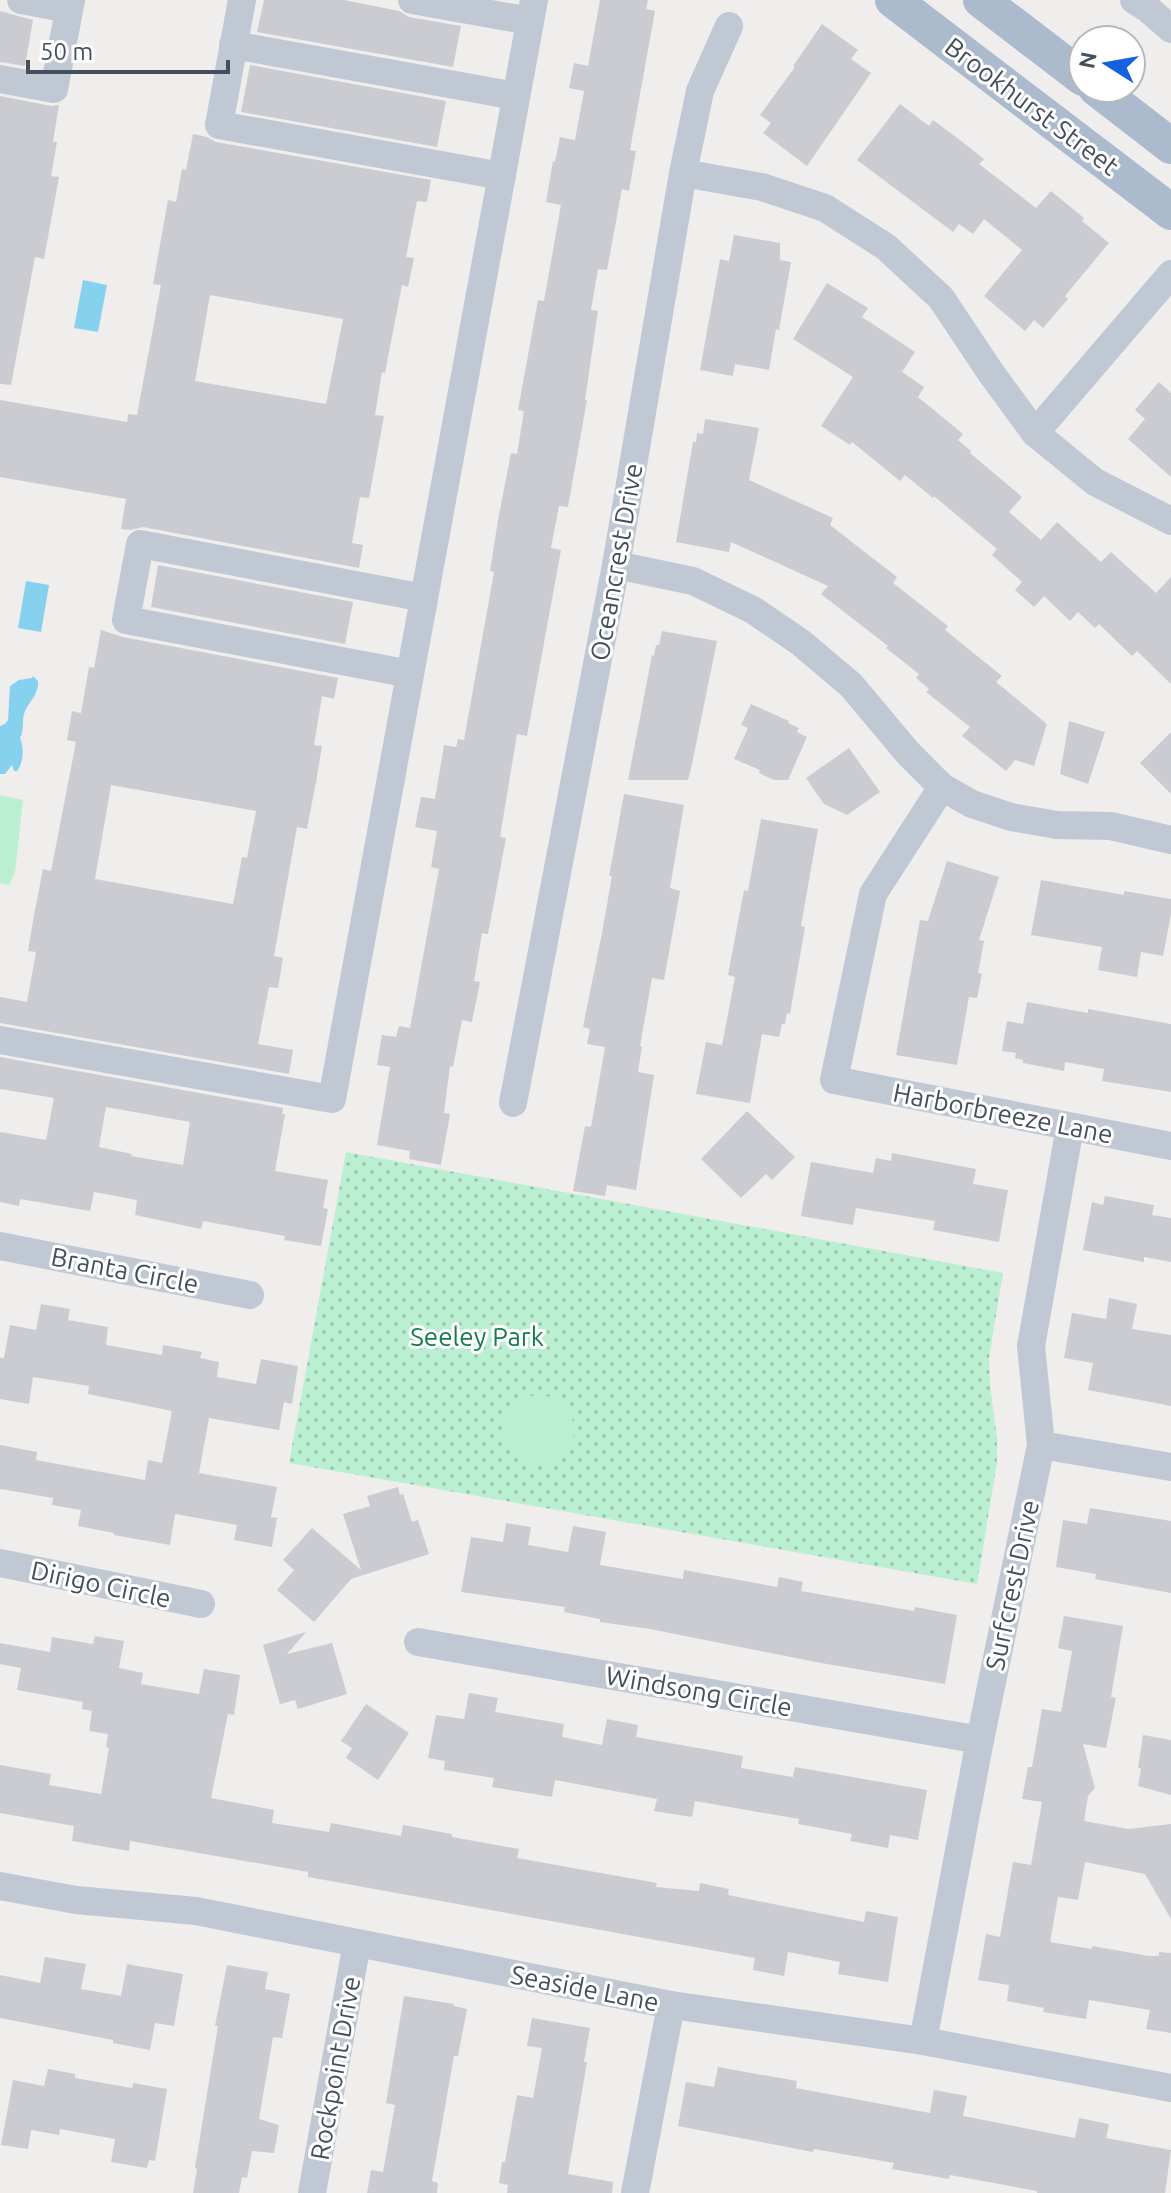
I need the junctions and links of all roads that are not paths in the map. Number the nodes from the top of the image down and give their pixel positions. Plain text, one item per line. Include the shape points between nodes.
1 (21, 0) edge
2 (242, 0) edge
3 (412, 0) edge
4 (893, 0) edge
5 (981, 0) edge
6 (1134, 0) edge
7 (70, 4) edge
8 (532, 11) edge
9 (729, 26) dead end
10 (1171, 29) edge
11 (233, 45) junction
12 (1067, 66) edge
13 (0, 79) edge
14 (516, 96) junction
15 (1117, 104) edge
16 (1171, 146) edge
17 (683, 173) junction
18 (502, 176) junction
19 (1171, 212) edge
20 (1171, 274) edge
21 (1035, 433) junction
22 (1171, 521) edge
23 (616, 565) junction
24 (424, 598) junction
25 (410, 674) junction
26 (942, 787) junction
27 (1171, 840) edge
28 (0, 1040) edge
29 (513, 1103) dead end
30 (1070, 1127) junction
31 (1171, 1146) edge
32 (0, 1246) edge
33 (250, 1295) dead end
34 (1041, 1445) junction
35 (1171, 1467) edge
36 (0, 1563) edge
37 (201, 1604) dead end
38 (418, 1642) dead end
39 (980, 1740) junction
40 (0, 1886) edge
41 (357, 1943) junction
42 (671, 2005) junction
43 (923, 2041) junction
44 (1171, 2088) edge
45 (312, 2193) edge
46 (635, 2193) edge

1 - 7 street
2 - 11 street
3 - 8 street
4 - 19 main road, Brookhurst Street
5 - 12 main road, Brookhurst Street
6 - 10 street
7 - 13 street via 54,89
8 - 14 street
9 - 17 street, Oceancrest Drive via 700,91
11 - 14 street
11 - 18 street via 219,125
14 - 18 street
15 - 16 main road, Brookhurst Street
17 - 21 street via 762,187 825,208 886,247 941,298
17 - 23 street, Oceancrest Drive
18 - 24 street
20 - 21 street
21 - 22 street via 1095,482
23 - 26 street via 693,581 753,610 800,642 851,685
23 - 29 street, Oceancrest Drive
24 - 25 street
24 - 25 street via 140,544 126,620
25 - 28 street via 332,1099
26 - 27 street via 1011,817 1111,826
26 - 30 street, Harborbreeze Lane via 873,894 834,1080
30 - 31 street, Harborbreeze Lane
30 - 34 street, Surfcrest Drive via 1031,1346
32 - 33 street, Branta Circle
34 - 35 street
34 - 39 street, Surfcrest Drive
36 - 37 street, Dirigo Circle
38 - 39 street, Windsong Circle
39 - 43 street, Surfcrest Drive
40 - 41 street, Seaside Lane via 76,1900 196,1911
41 - 42 street, Seaside Lane
41 - 45 street, Rockpoint Drive
42 - 43 street, Seaside Lane
42 - 46 street
43 - 44 street, Seaside Lane

